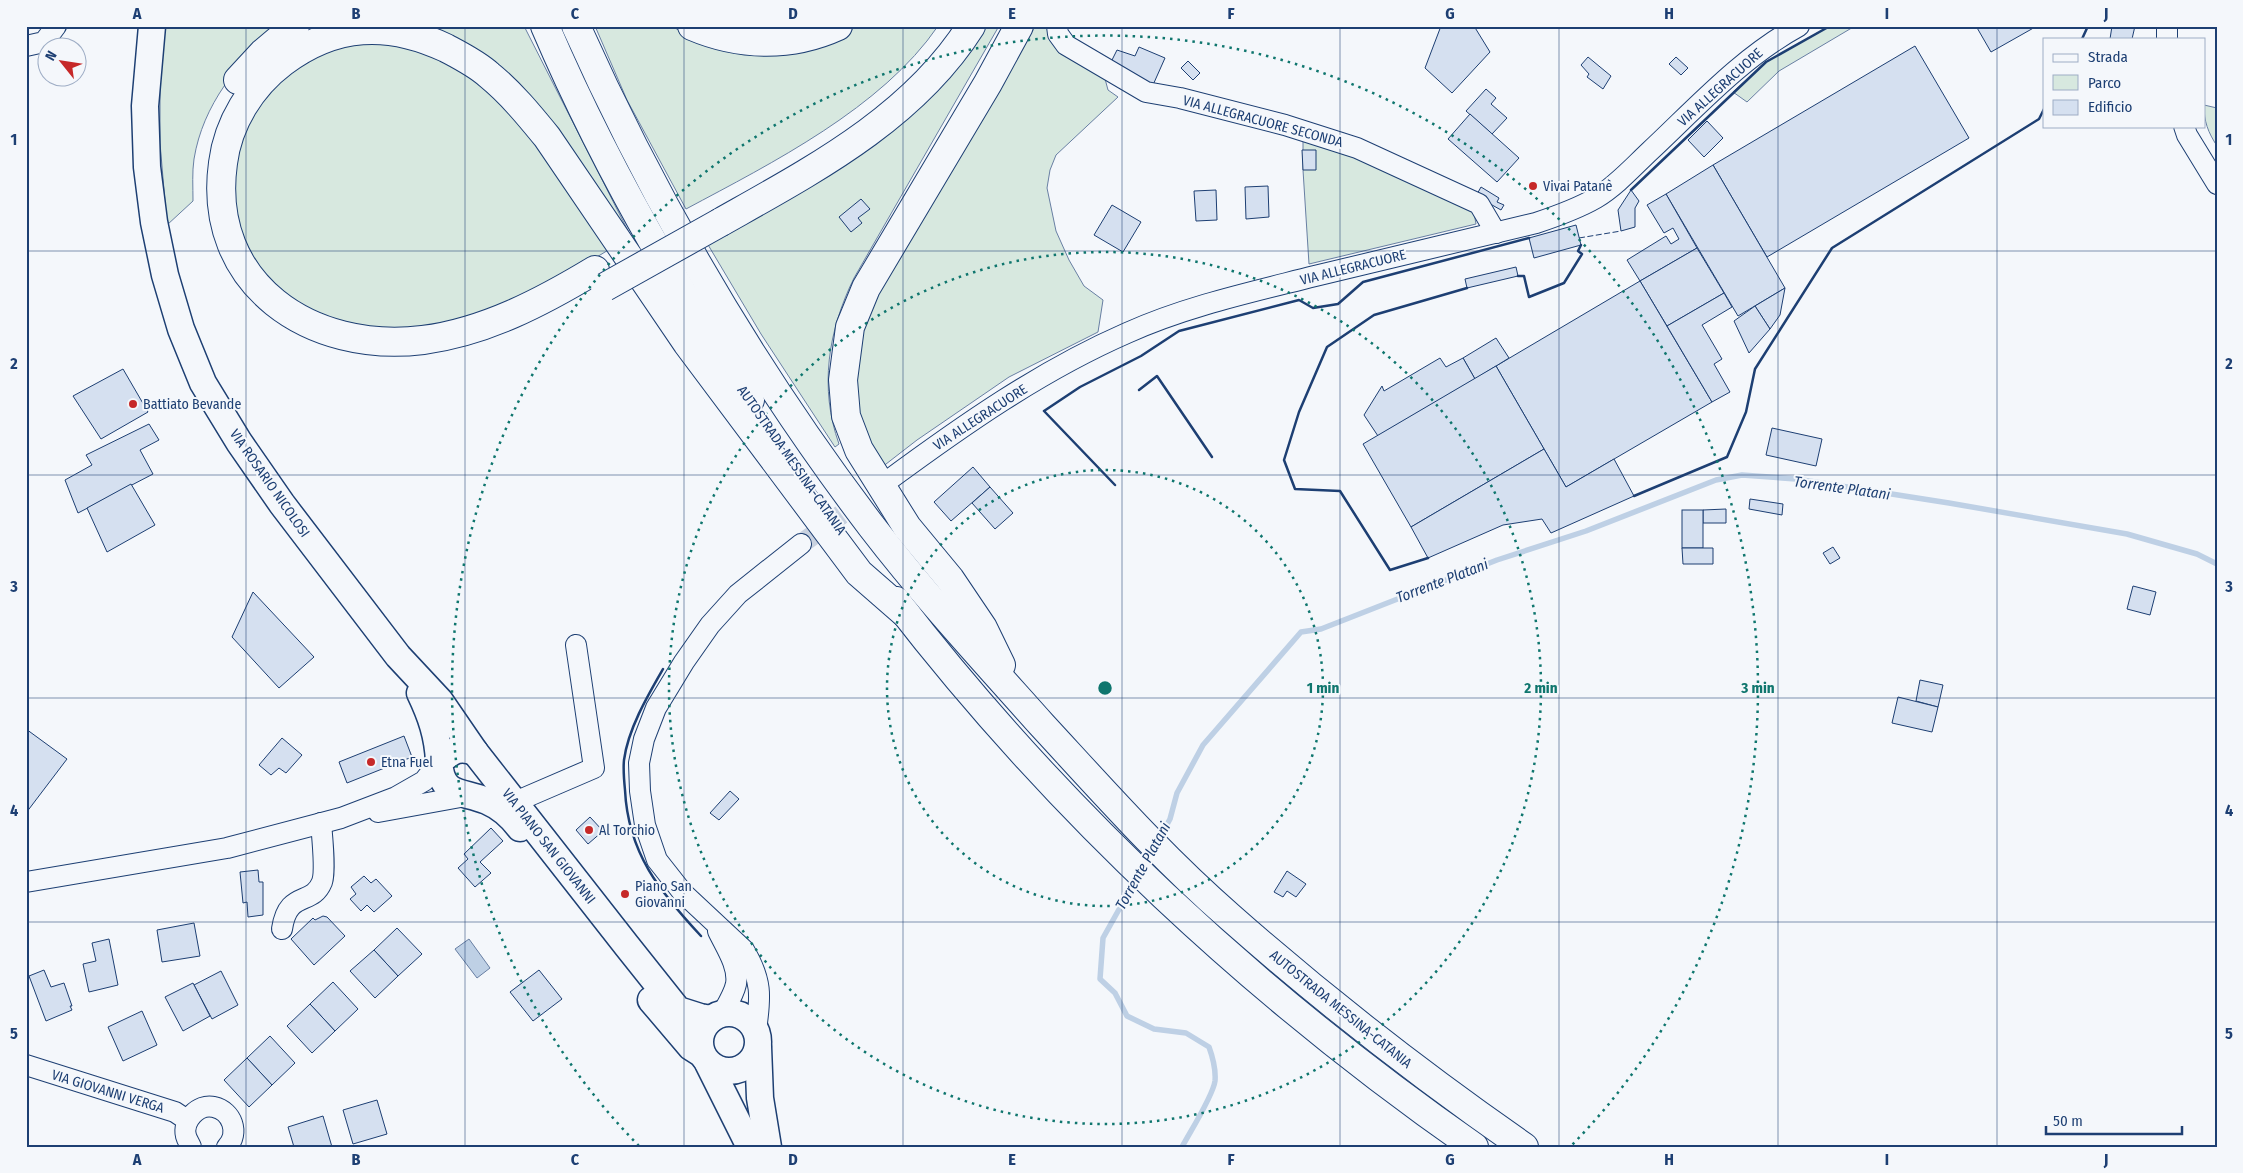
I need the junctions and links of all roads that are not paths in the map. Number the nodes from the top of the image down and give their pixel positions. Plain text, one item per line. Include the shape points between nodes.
1 (152, 26) edge
2 (295, 26) edge
3 (544, 26) edge
4 (576, 26) edge
5 (692, 26) edge
6 (838, 26) edge
7 (950, 26) edge
8 (970, 26) edge
9 (1008, 26) edge
10 (1019, 26) edge
11 (1057, 26) edge
12 (1799, 26) edge
13 (2185, 128) edge
14 (2217, 184) edge
15 (716, 215) junction
16 (1496, 233) junction
17 (600, 278) junction
18 (886, 482) tunnel mouth
19 (801, 544) tunnel mouth
20 (971, 612) junction
21 (906, 614) junction
22 (576, 645) dead end
23 (398, 656) junction
24 (1016, 695) junction
25 (475, 752) junction
26 (439, 762) junction
27 (466, 796) junction
28 (515, 802) junction
29 (341, 818) junction
30 (322, 823) junction
31 (26, 882) edge
32 (713, 922) junction
33 (282, 929) dead end
34 (716, 1016) junction
35 (757, 1039) junction
36 (705, 1058) junction
37 (26, 1065) edge
38 (187, 1120) junction
39 (192, 1147) edge
40 (227, 1147) edge
41 (750, 1147) edge
42 (768, 1147) edge
43 (1474, 1147) edge
44 (1524, 1147) edge

1 - 23 main road, VIA ROSARIO NICOLOSI via 145,106 147,167 165,275 181,329 203,383 239,442
2 - 17 highway via 263,53 231,88 210,134 202,182 209,230 216,252 239,290 270,322 311,344 337,353 379,359 427,359 476,347 527,328
3 - 21 highway, AUTOSTRADA MESSINA-CATANIA via 634,207 702,326 811,492
4 - 24 highway, AUTOSTRADA MESSINA-CATANIA via 659,194 770,380 877,532 934,603
5 - 6 highway via 735,40 770,42 806,38
7 - 15 highway via 897,88 859,118 789,162
8 - 15 highway via 930,80 891,115 812,170
9 - 20 highway via 981,79 859,285 842,324 836,360 840,419 851,454 879,504 940,585
10 - 20 highway via 866,288 850,326 844,362 846,416 859,450 907,527 950,579
11 - 16 street, VIA ALLEGRACUORE SECONDA via 1058,34 1066,44 1146,92 1284,125 1357,148 1479,204
12 - 16 street, VIA ALLEGRACUORE via 1772,40 1746,62 1598,197 1571,211
13 - 14 street
15 - 17 highway, bridge
16 - 18 street, VIA ALLEGRACUORE via 1228,297 1127,333 1016,392
17 - 21 highway via 490,323 423,340 382,341 317,328 281,308 264,293 245,271 232,243 222,203 221,181 236,118 258,84 273,69 306,47 348,31 401,32 428,40 489,74 547,137 687,343 859,573
19 - 32 street via 738,594 710,626 656,708 644,739 639,763 640,791 645,825 657,860 683,893
20 - 24 highway via 983,628
21 - 43 highway, AUTOSTRADA MESSINA-CATANIA via 1007,735 1149,881 1266,988 1391,1087
22 - 28 street via 594,768
23 - 25 main road, VIA PIANO SAN GIOVANNI via 440,701
23 - 26 main road, VIA PIANO SAN GIOVANNI via 431,716
24 - 44 highway, AUTOSTRADA MESSINA-CATANIA via 1131,823 1228,916 1357,1024
25 - 26 main road via 464,748 453,750
25 - 28 main road, VIA PIANO SAN GIOVANNI
26 - 27 main road, VIA PIANO SAN GIOVANNI via 440,777 446,786
26 - 29 street via 424,781 396,797
27 - 29 street
27 - 36 main road, VIA PIANO SAN GIOVANNI via 501,808 514,819 665,1018
28 - 34 main road, VIA PIANO SAN GIOVANNI via 678,1010 700,1017
29 - 30 street
30 - 31 street via 227,848
30 - 33 street via 323,880 318,890 292,904 284,916
32 - 34 street via 736,976 736,985
32 - 35 street via 744,950 750,961 760,991
34 - 35 main road via 732,1013 742,1016 750,1022
34 - 36 main road via 700,1035 699,1044
35 - 36 main road via 754,1057 747,1066 737,1070 716,1069
35 - 42 main road via 760,1098
36 - 41 main road
37 - 38 street, VIA GIOVANNI VERGA via 175,1112
38 - 39 street via 185,1136
38 - 40 street via 198,1109 213,1106 227,1113 234,1126 232,1142

